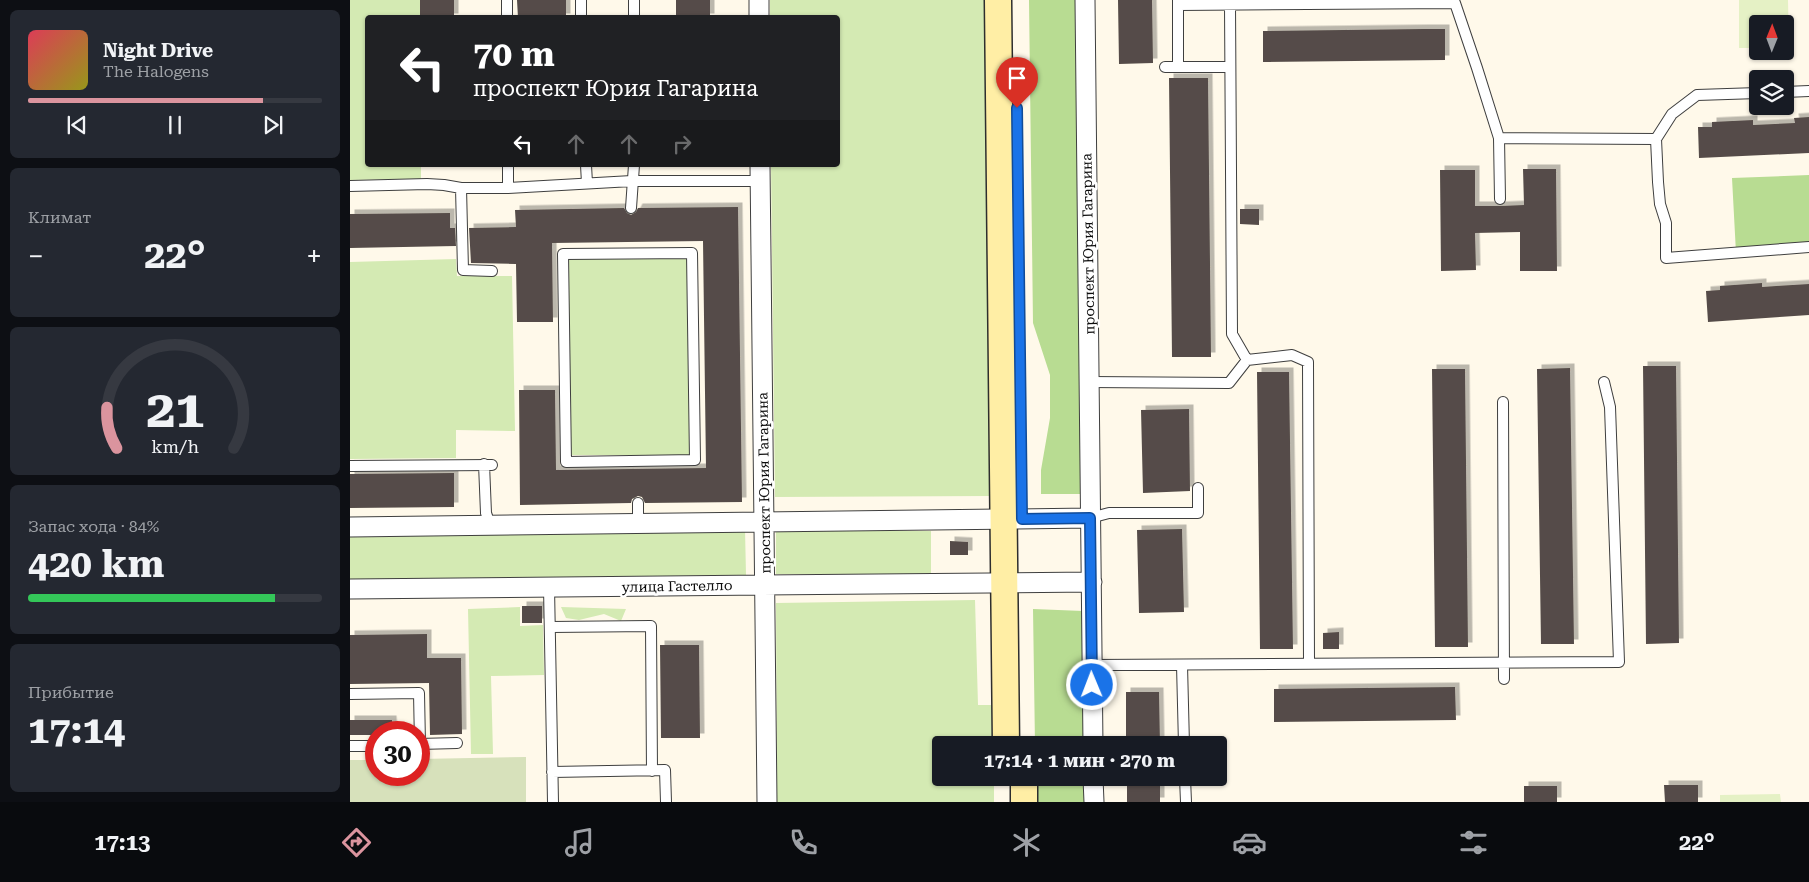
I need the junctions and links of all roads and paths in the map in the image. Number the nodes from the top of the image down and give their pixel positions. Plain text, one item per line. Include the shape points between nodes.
1 (507, 0) edge
2 (581, 0) edge
3 (634, 0) edge
4 (759, 0) edge
5 (998, 0) edge
6 (1016, 0) edge
7 (1085, 0) edge
8 (1178, 3) edge
9 (1230, 5) junction
10 (507, 15) edge
11 (581, 15) edge
12 (634, 15) edge
13 (759, 15) edge
14 (1230, 67) junction
15 (1165, 68) dead end
16 (1178, 68) junction
17 (1809, 91) edge
18 (1794, 92) edge
19 (1749, 93) edge
20 (1498, 138) junction
21 (1656, 139) junction
22 (508, 167) edge
23 (586, 167) edge
24 (634, 167) edge
25 (760, 173) edge
26 (632, 181) junction
27 (587, 183) junction
28 (350, 186) edge
29 (461, 188) junction
30 (508, 188) junction
31 (1500, 198) dead end
32 (631, 208) dead end
33 (631, 242) dead end
34 (1809, 247) edge
35 (631, 253) junction
36 (492, 271) dead end
37 (1247, 360) junction
38 (1089, 382) junction
39 (1604, 382) dead end
40 (1503, 402) dead end
41 (350, 466) edge
42 (1198, 488) dead end
43 (638, 503) dead end
44 (1090, 518) junction
45 (1013, 519) junction
46 (764, 522) junction
47 (638, 524) junction
48 (490, 525) junction
49 (350, 527) edge
50 (1013, 582) junction
51 (1092, 582) junction
52 (765, 585) junction
53 (549, 587) junction
54 (350, 589) edge
55 (551, 627) junction
56 (1504, 662) junction
57 (1309, 664) junction
58 (1092, 665) junction
59 (1182, 665) junction
60 (1504, 679) dead end
61 (350, 694) edge
62 (419, 721) edge
63 (1006, 736) edge
64 (1023, 736) edge
65 (1093, 736) edge
66 (1184, 736) edge
67 (457, 743) dead end
68 (430, 744) edge
69 (350, 746) edge
70 (365, 746) edge
71 (652, 771) junction
72 (552, 772) junction
73 (1007, 786) edge
74 (1024, 786) edge
75 (1093, 786) edge
76 (1185, 786) edge
77 (553, 802) edge
78 (666, 802) edge
79 (767, 802) edge
80 (1007, 802) edge
81 (1024, 802) edge
82 (1094, 802) edge
83 (1186, 802) edge

1 - 10 lane
2 - 11 lane
3 - 12 lane
4 - 13 street
5 - 45 main road
6 - 45 main road
7 - 38 street, проспект Юрия Гагарина
8 - 9 lane
8 - 16 lane
9 - 14 lane
9 - 20 lane via 1455,3
14 - 16 lane
14 - 37 lane via 1232,334
15 - 16 lane
17 - 18 lane
19 - 21 lane via 1697,95 1672,114
20 - 21 lane
20 - 31 lane
21 - 34 lane via 1660,204 1666,223 1666,258
22 - 30 lane
23 - 27 lane
24 - 26 lane
25 - 26 lane
25 - 46 street, проспект Юрия Гагарина
26 - 27 lane
26 - 32 lane
27 - 30 lane
28 - 29 lane via 427,184
29 - 30 lane
29 - 36 lane via 463,270
33 - 35 lane
35 - 35 lane via 563,254 566,462 638,465 694,460 692,252
37 - 38 lane via 1229,383
37 - 57 lane via 1292,355 1308,362
38 - 44 street, проспект Юрия Гагарина
39 - 56 lane via 1610,407 1619,662
40 - 56 lane
41 - 48 lane via 488,464 486,513
42 - 44 lane via 1198,513 1109,513
43 - 47 lane
44 - 45 street
44 - 51 street, проспект Юрия Гагарина
45 - 46 street
45 - 50 main road
46 - 47 street
46 - 52 street, проспект Юрия Гагарина
47 - 48 street
48 - 49 street
50 - 51 street
50 - 52 street, улица Гастелло
50 - 63 main road
50 - 64 main road
51 - 58 street, проспект Юрия Гагарина
52 - 53 street, улица Гастелло
52 - 79 street, проспект Юрия Гагарина
53 - 54 street, улица Гастелло
53 - 55 lane
55 - 71 lane via 651,626
55 - 72 lane
56 - 57 lane
56 - 60 lane
57 - 59 lane
58 - 59 lane
58 - 65 street, проспект Юрия Гагарина
59 - 66 lane
61 - 62 lane via 419,693
67 - 68 lane
69 - 70 lane
71 - 72 lane
71 - 78 lane via 665,770
72 - 77 lane
73 - 80 main road
74 - 81 main road
75 - 82 street
76 - 83 lane

